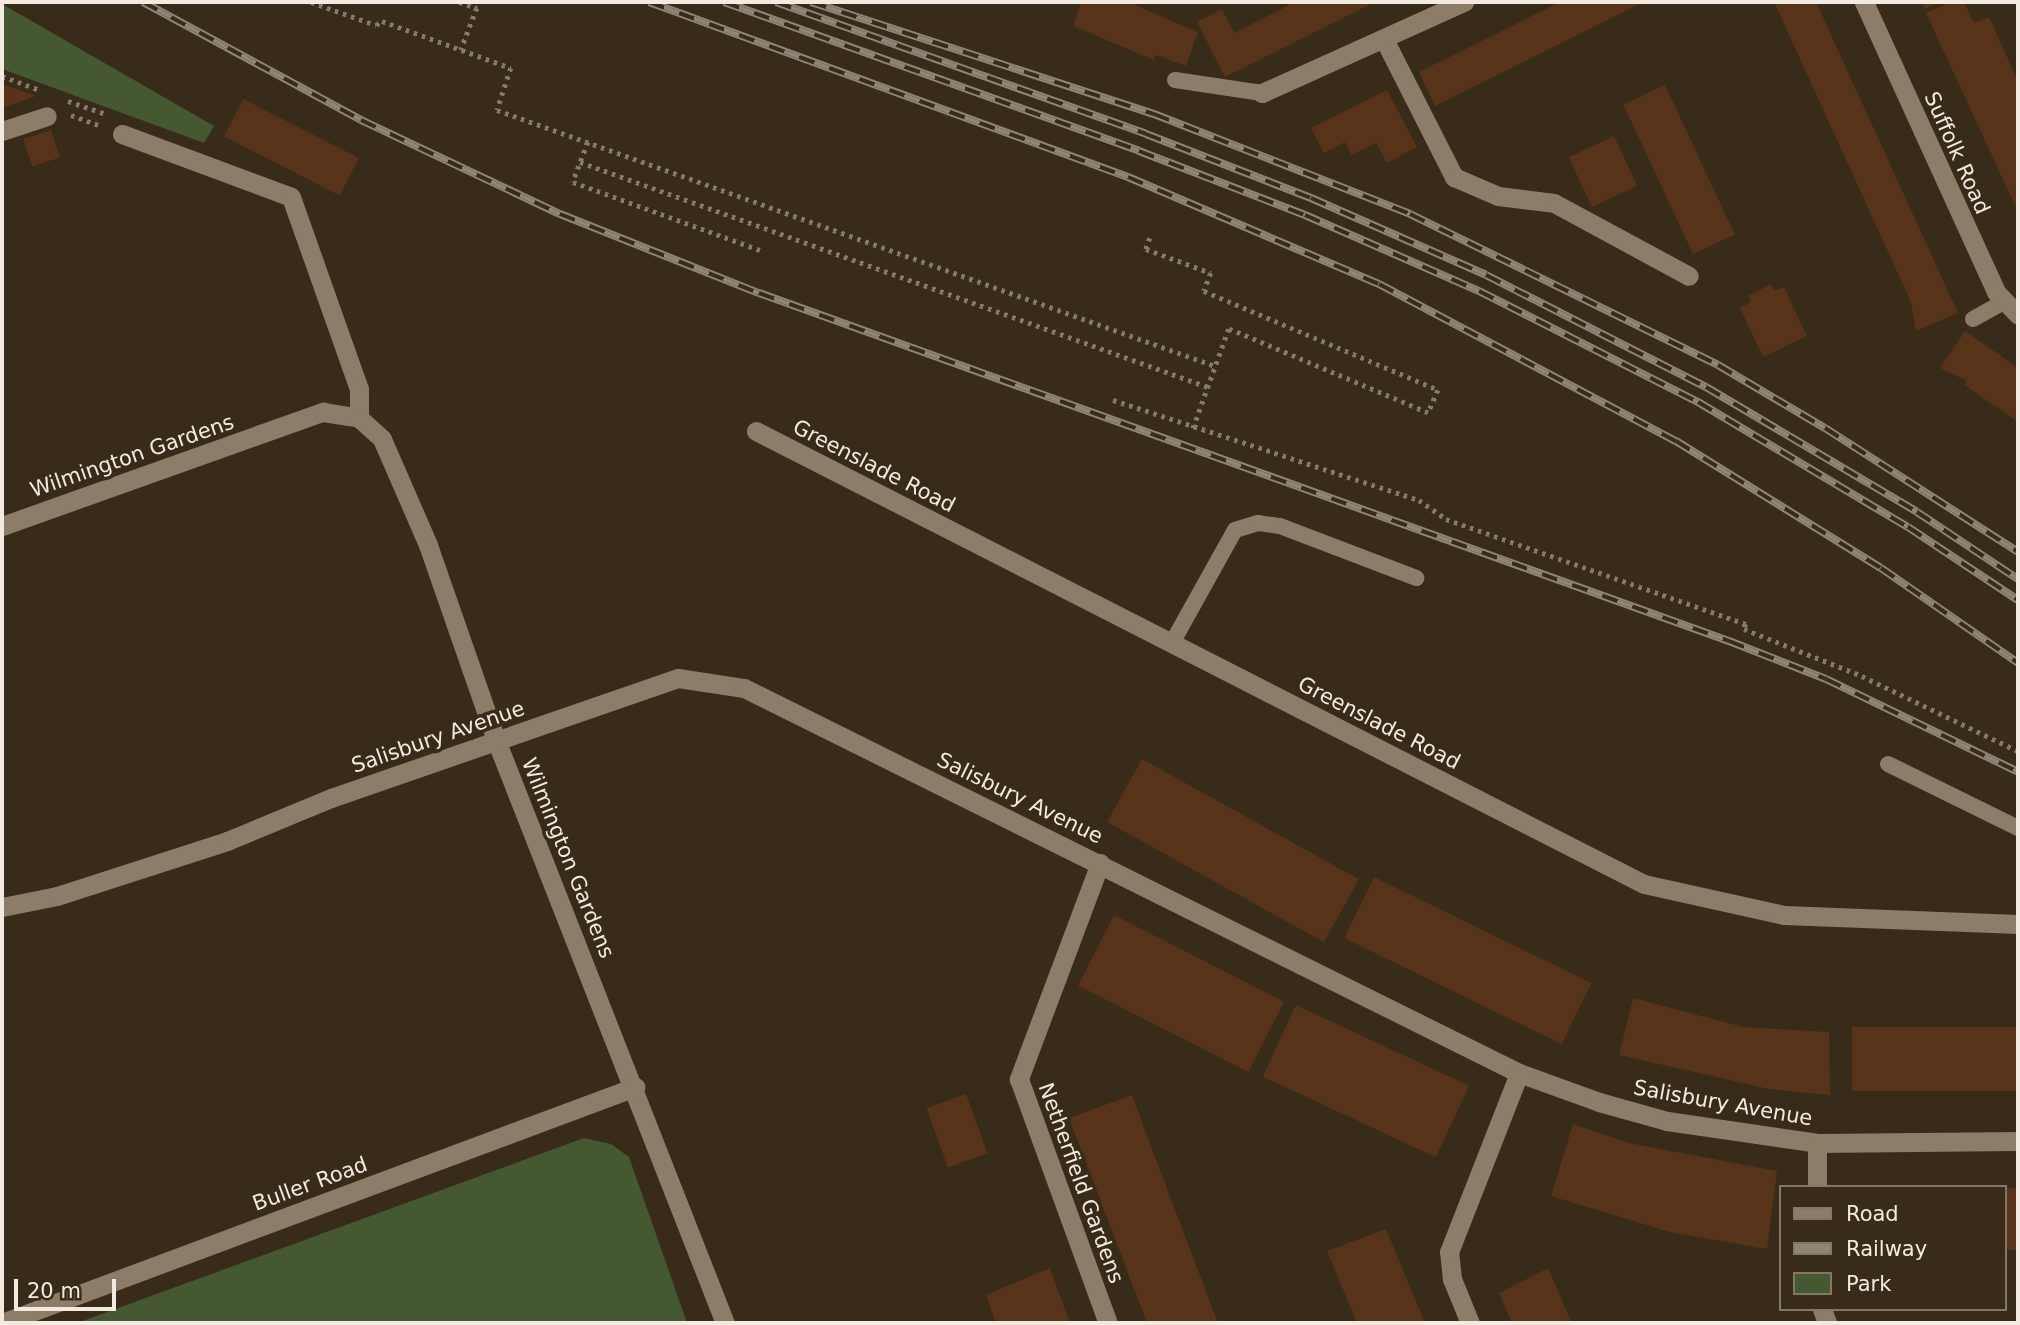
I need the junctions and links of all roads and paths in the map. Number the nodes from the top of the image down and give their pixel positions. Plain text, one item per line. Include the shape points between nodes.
1 (311, 2) edge
2 (459, 2) edge
3 (1464, 2) edge
4 (1864, 2) edge
5 (1385, 41) junction
6 (461, 50) junction
7 (1175, 80) dead end
8 (1262, 93) joint
9 (47, 116) joint
10 (2, 131) edge
11 (122, 134) joint
12 (588, 142) junction
13 (580, 162) junction
14 (1150, 238) dead end
15 (760, 250) dead end
16 (1689, 276) dead end
17 (2002, 303) junction
18 (2018, 316) edge
19 (1973, 319) dead end
20 (1215, 366) junction
21 (1208, 387) junction
22 (1113, 400) dead end
23 (359, 418) junction
24 (1193, 429) junction
25 (756, 432) dead end
26 (2, 526) edge
27 (1416, 578) dead end
28 (1171, 643) junction
29 (496, 740) junction
30 (2018, 751) edge
31 (1888, 764) dead end
32 (2018, 828) edge
33 (1100, 863) junction
34 (2, 907) edge
35 (2018, 924) edge
36 (1519, 1073) junction
37 (635, 1087) junction
38 (2018, 1141) edge
39 (1817, 1143) junction
40 (1817, 1185) edge
41 (2, 1323) edge
42 (724, 1323) edge
43 (1108, 1323) edge
44 (1470, 1323) edge

1 - 6 path
2 - 6 path via 477,8
3 - 5 street
4 - 17 street, Suffolk Road
5 - 8 street
5 - 16 street via 1454,177 1497,196 1554,203
6 - 12 path via 511,68 497,110
7 - 8 lane
9 - 10 street
9 - 11 path via 75,116
11 - 23 street via 291,197 359,389
12 - 13 path
12 - 20 path
13 - 15 path via 573,182
13 - 21 path
14 - 20 path via 1146,249 1211,273 1204,291 1438,390 1428,413 1229,329
17 - 18 street, Suffolk Road
17 - 19 lane
20 - 21 path
21 - 24 path
22 - 24 path
23 - 26 street, Wilmington Gardens via 323,412
23 - 29 street, Wilmington Gardens via 382,439 428,544
24 - 30 path via 1419,500 1446,519 1746,624 1744,629 1862,676
25 - 28 street, Greenslade Road
27 - 28 lane via 1280,526 1258,523 1235,530
28 - 35 street, Greenslade Road via 1644,884 1784,915
29 - 33 street, Salisbury Avenue via 678,678 744,688
29 - 34 street, Salisbury Avenue via 227,841 57,897
29 - 37 street, Wilmington Gardens
31 - 32 lane
33 - 36 street, Salisbury Avenue
33 - 43 street, Netherfield Gardens via 1019,1079
36 - 39 street, Salisbury Avenue via 1667,1121
36 - 44 street via 1449,1252 1452,1279
37 - 41 street, Buller Road
37 - 42 street, Wilmington Gardens
38 - 39 street, Salisbury Avenue
39 - 40 street

